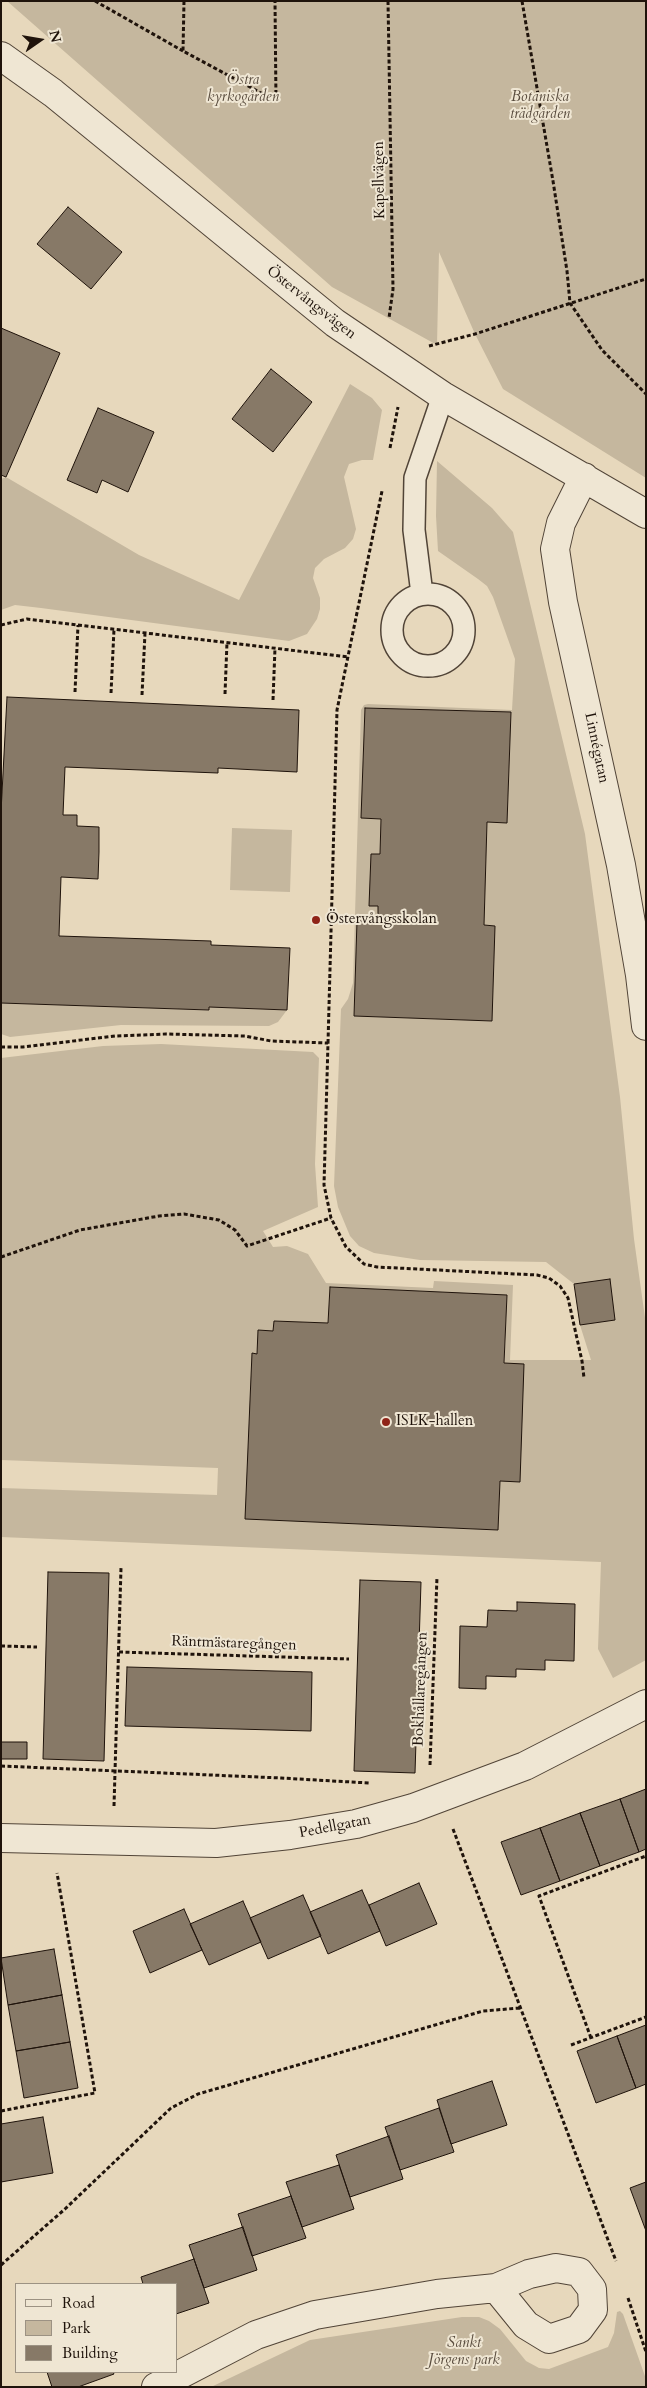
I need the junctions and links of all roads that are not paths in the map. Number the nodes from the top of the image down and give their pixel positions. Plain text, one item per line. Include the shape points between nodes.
1 (1, 56) edge
2 (444, 396) junction
3 (584, 477) junction
4 (646, 514) edge
5 (422, 594) dead end
6 (646, 1026) edge
7 (646, 1704) edge
8 (1, 1838) edge
9 (496, 2288) dead end
10 (156, 2387) edge

1 - 2 street, Östervångsvägen via 53,93 335,323
2 - 3 street, Östervångsvägen
2 - 5 lane via 415,478 414,530
3 - 4 street, Östervångsvägen
3 - 6 street, Linnégatan via 561,523 555,549 563,602 621,865
7 - 8 street, Pedellgatan via 525,1766 435,1786 374,1820 290,1835 216,1842
9 - 10 street via 437,2294 315,2315 256,2335

